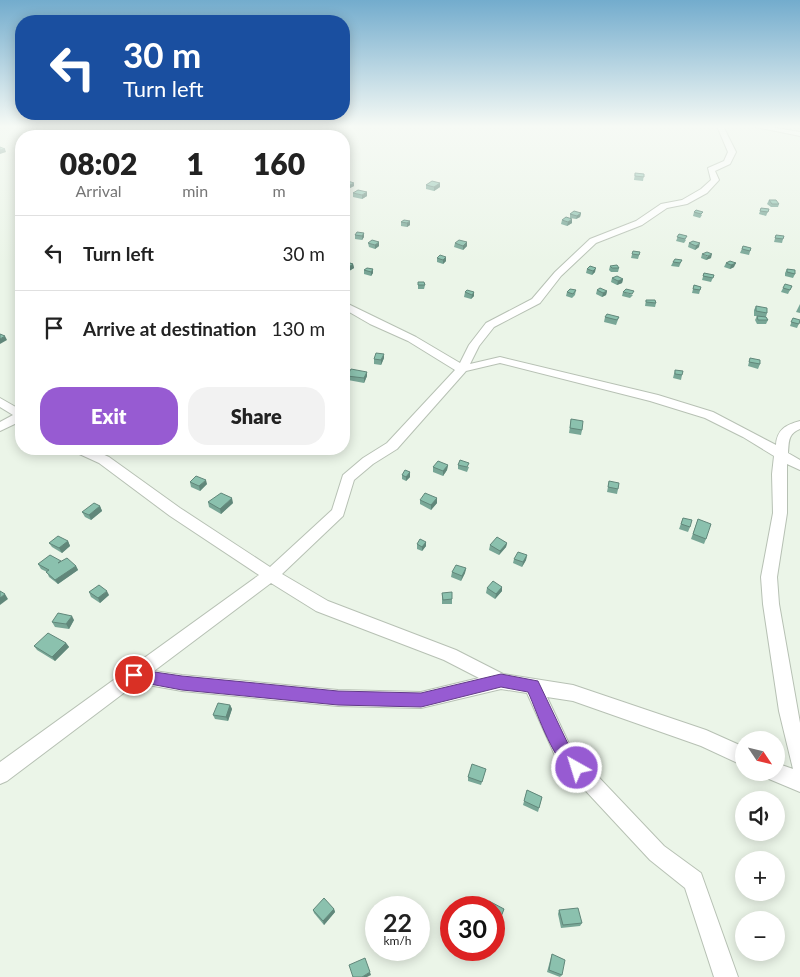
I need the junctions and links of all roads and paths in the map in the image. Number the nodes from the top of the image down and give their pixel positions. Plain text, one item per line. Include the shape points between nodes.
1 (711, 172) edge
2 (350, 308) edge
3 (462, 369) junction
4 (0, 402) edge
5 (15, 412) edge
6 (15, 419) edge
7 (800, 425) edge
8 (0, 427) edge
9 (780, 453) junction
10 (93, 455) edge
11 (800, 466) edge
12 (272, 574) junction
13 (134, 675) junction
14 (501, 681) junction
15 (533, 686) junction
16 (735, 753) edge
17 (800, 764) edge
18 (0, 774) edge
19 (785, 776) edge
20 (800, 782) edge
21 (726, 977) edge

1 - 3 street via 715,180 710,187 684,202 664,206 628,229 593,241 536,301 490,325 474,345
2 - 3 street via 412,339
3 - 9 street via 500,360 615,387 709,415
3 - 12 street via 392,446 368,460 348,478 338,512
4 - 5 street
6 - 8 street
7 - 9 street via 783,436
9 - 11 street
9 - 17 street via 780,513 769,577 788,711
10 - 12 street
12 - 13 street
12 - 14 street via 322,606 450,655
13 - 14 street via 182,683 338,698 421,700
13 - 18 street
14 - 15 street
15 - 16 street via 573,693 706,739
15 - 21 street via 564,754 657,853 693,881
19 - 20 street

